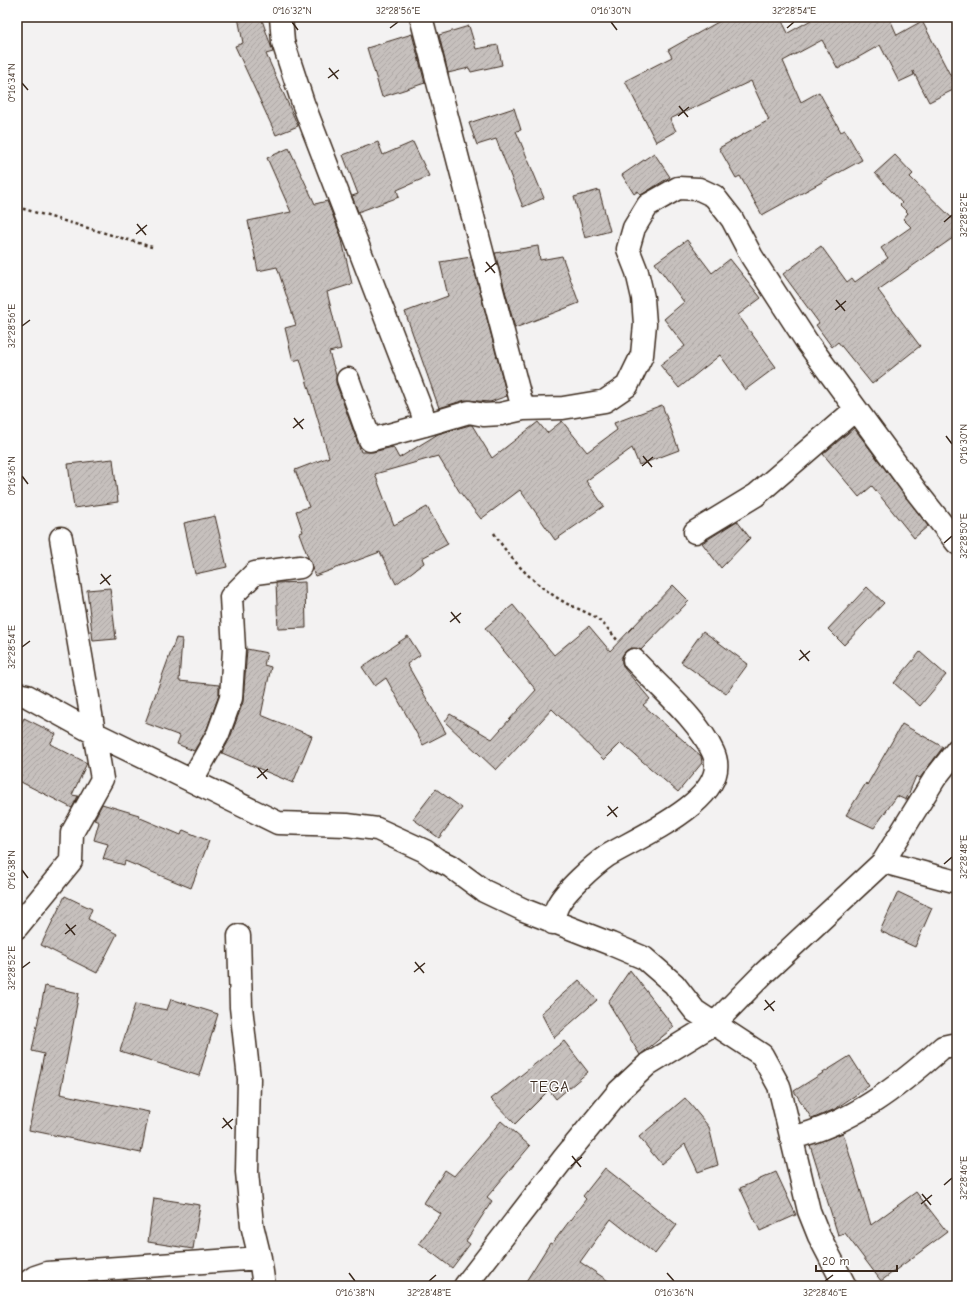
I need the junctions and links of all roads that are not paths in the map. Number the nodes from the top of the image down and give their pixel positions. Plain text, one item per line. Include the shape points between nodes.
1 (281, 17) edge
2 (421, 17) edge
3 (348, 379) dead end
4 (523, 409) junction
5 (856, 409) junction
6 (425, 425) junction
7 (695, 532) dead end
8 (61, 538) dead end
9 (957, 542) edge
10 (300, 567) dead end
11 (634, 660) road end
12 (17, 694) edge
13 (96, 734) junction
14 (957, 750) edge
15 (192, 780) junction
16 (883, 862) junction
17 (957, 882) edge
18 (553, 923) junction
19 (17, 927) edge
20 (239, 936) dead end
21 (715, 1023) junction
22 (957, 1048) edge
23 (791, 1138) junction
24 (260, 1258) junction
25 (22, 1286) edge
26 (264, 1286) edge
27 (465, 1286) edge
28 (845, 1286) edge

1 - 6 street via 283,42 303,103
2 - 4 street
3 - 6 street via 370,440
4 - 5 street via 563,408 605,402 627,386 642,355 645,324 643,298 628,249 634,228 648,205 678,188 699,188 714,196 732,219 752,257 807,342
4 - 6 street via 484,415 469,412
5 - 7 street via 756,495
5 - 9 street
8 - 13 street
10 - 15 street via 255,573 231,597 234,649 231,698 218,734
11 - 18 street via 701,731 714,753 714,776 709,788 677,817 607,857 590,870 558,905
12 - 13 street via 27,696
13 - 15 street
13 - 19 street via 102,779 72,834 71,861
14 - 16 street via 935,778
15 - 18 street via 278,823 347,825 377,829 425,851 484,891
16 - 17 street
16 - 21 street via 764,973
18 - 21 street via 644,958 674,984 696,1011
20 - 24 street via 241,1008 249,1079 247,1172 252,1225
21 - 23 street via 762,1055 779,1086
21 - 27 street via 648,1064 619,1091
22 - 23 street via 952,1045 944,1047 868,1107 809,1134
23 - 28 street via 809,1211
24 - 25 street via 47,1273
24 - 26 street

